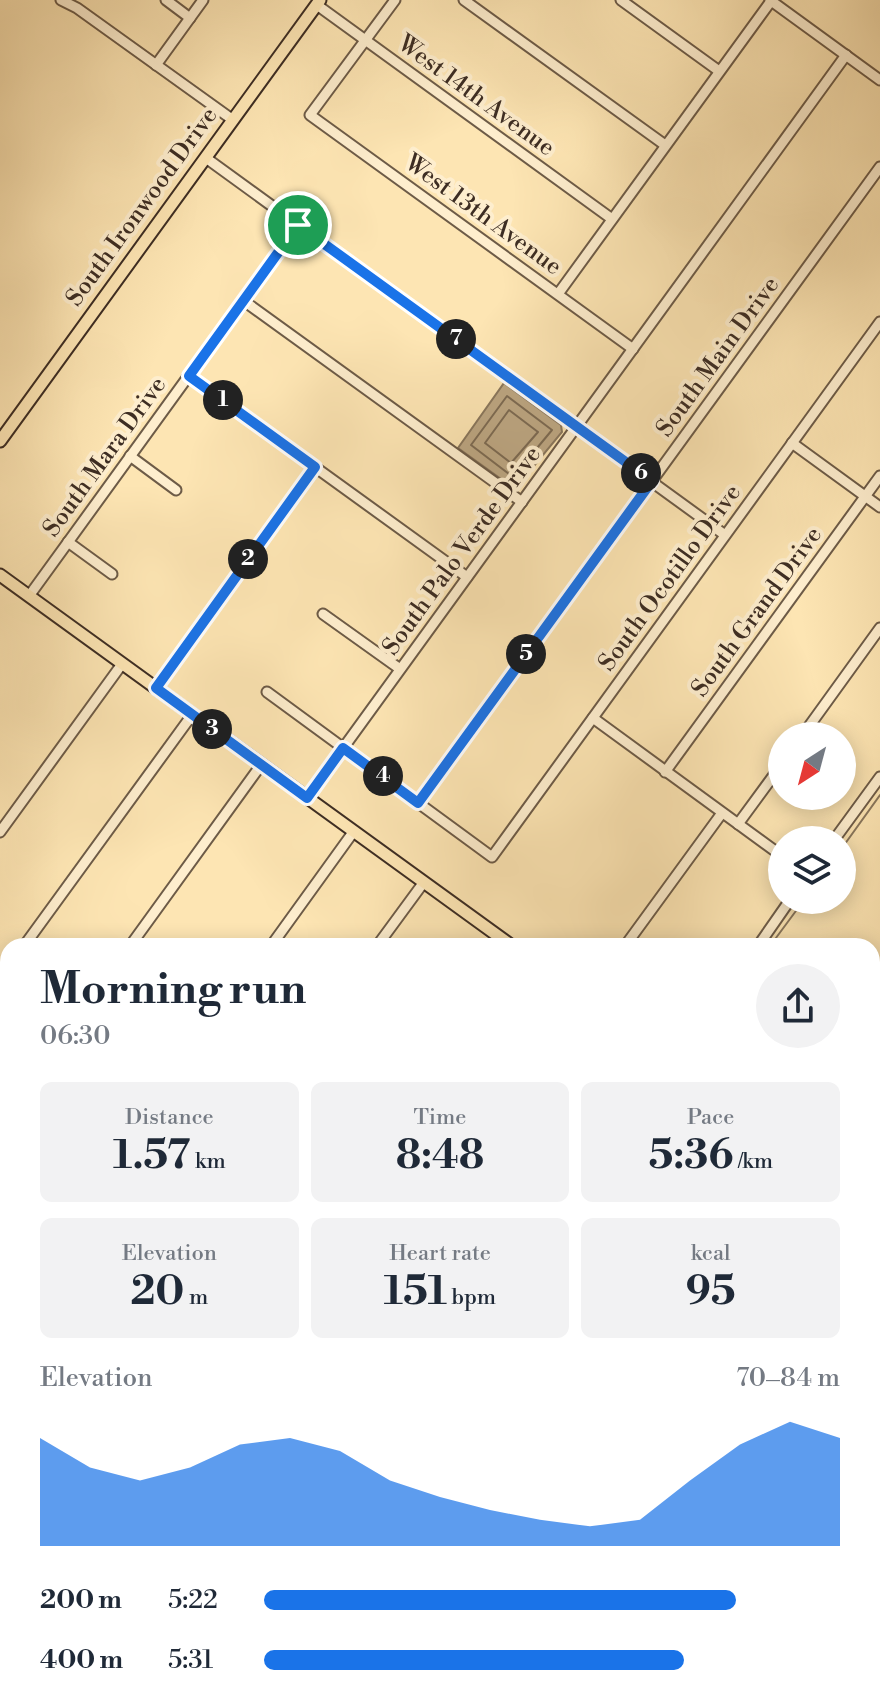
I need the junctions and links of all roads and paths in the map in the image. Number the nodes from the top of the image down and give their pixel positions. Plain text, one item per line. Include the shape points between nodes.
1 (61, 0) edge
2 (166, 0) edge
3 (203, 0) edge
4 (395, 0) edge
5 (464, 0) edge
6 (621, 0) edge
7 (770, 0) edge
8 (318, 2) edge
9 (190, 18) junction
10 (365, 40) junction
11 (846, 55) junction
12 (156, 65) junction
13 (719, 71) junction
14 (880, 80) edge
15 (233, 120) junction
16 (665, 145) junction
17 (206, 158) junction
18 (880, 167) edge
19 (612, 219) junction
20 (298, 225) junction
21 (558, 294) junction
22 (244, 301) junction
23 (880, 322) edge
24 (633, 349) junction
25 (189, 376) junction
26 (576, 426) junction
27 (0, 441) edge
28 (792, 443) junction
29 (130, 456) junction
30 (315, 467) junction
31 (880, 476) edge
32 (652, 481) junction
33 (176, 490) dead end
34 (865, 496) junction
35 (522, 502) junction
36 (880, 507) edge
37 (725, 535) junction
38 (68, 542) junction
39 (112, 574) dead end
40 (0, 575) edge
41 (467, 577) junction
42 (29, 596) junction
43 (323, 614) dead end
44 (880, 628) edge
45 (122, 664) junction
46 (400, 669) junction
47 (156, 688) junction
48 (267, 692) dead end
49 (192, 715) junction
50 (593, 718) junction
51 (812, 722) edge
52 (343, 748) junction
53 (261, 765) junction
54 (665, 772) junction
55 (880, 777) edge
56 (768, 783) edge
57 (307, 798) junction
58 (418, 803) junction
59 (722, 813) junction
60 (738, 824) junction
61 (844, 826) edge
62 (354, 831) junction
63 (0, 832) edge
64 (768, 846) edge
65 (424, 882) junction
66 (780, 914) edge
67 (30, 938) edge
68 (136, 938) edge
69 (277, 938) edge
70 (383, 938) edge
71 (501, 938) edge
72 (631, 938) edge
73 (764, 938) edge

1 - 12 street
2 - 9 street
3 - 9 street
4 - 10 street
5 - 16 street
6 - 13 street
7 - 11 street
7 - 13 street
8 - 10 street, West 14th Avenue
8 - 15 main road, South Ironwood Drive
9 - 12 street
10 - 19 street, West 14th Avenue
10 - 21 street, West 13th Avenue via 310,115
11 - 14 street
11 - 24 street, South Palo Verde Drive
12 - 15 street
13 - 16 street
15 - 17 main road, South Ironwood Drive
16 - 19 street
17 - 20 street
17 - 27 main road, South Ironwood Drive
18 - 32 street, South Main Drive
19 - 21 street
20 - 22 street, South Mara Drive
20 - 26 street
21 - 24 street, West 13th Avenue
22 - 25 street, South Mara Drive
22 - 35 street
23 - 28 street, South Ocotillo Drive
24 - 26 street, South Palo Verde Drive
25 - 29 street, South Mara Drive
25 - 30 street
26 - 32 street
26 - 35 street, South Palo Verde Drive
28 - 34 street
28 - 37 street, South Ocotillo Drive
29 - 33 street
29 - 38 street, South Mara Drive
30 - 41 street
30 - 47 street
31 - 34 street, South Grand Drive
32 - 37 street
32 - 58 street, South Main Drive
34 - 36 street
34 - 54 street, South Grand Drive
35 - 41 street, South Palo Verde Drive
37 - 50 street, South Ocotillo Drive
38 - 39 street
38 - 42 street, South Mara Drive
40 - 42 main road
41 - 46 street, South Palo Verde Drive
42 - 45 main road
43 - 46 street
44 - 51 street
45 - 47 main road
45 - 63 street
46 - 52 street, South Palo Verde Drive
47 - 49 main road
48 - 52 street
49 - 53 main road
49 - 67 street
50 - 54 street
50 - 58 street, South Ocotillo Drive via 492,857
52 - 57 street, South Palo Verde Drive
52 - 58 street
53 - 57 main road
53 - 68 street
54 - 59 street
55 - 61 street
56 - 60 street
57 - 62 main road
59 - 60 street
59 - 72 street
60 - 64 street
62 - 65 main road
62 - 69 street
65 - 70 street
65 - 71 main road
66 - 73 street

